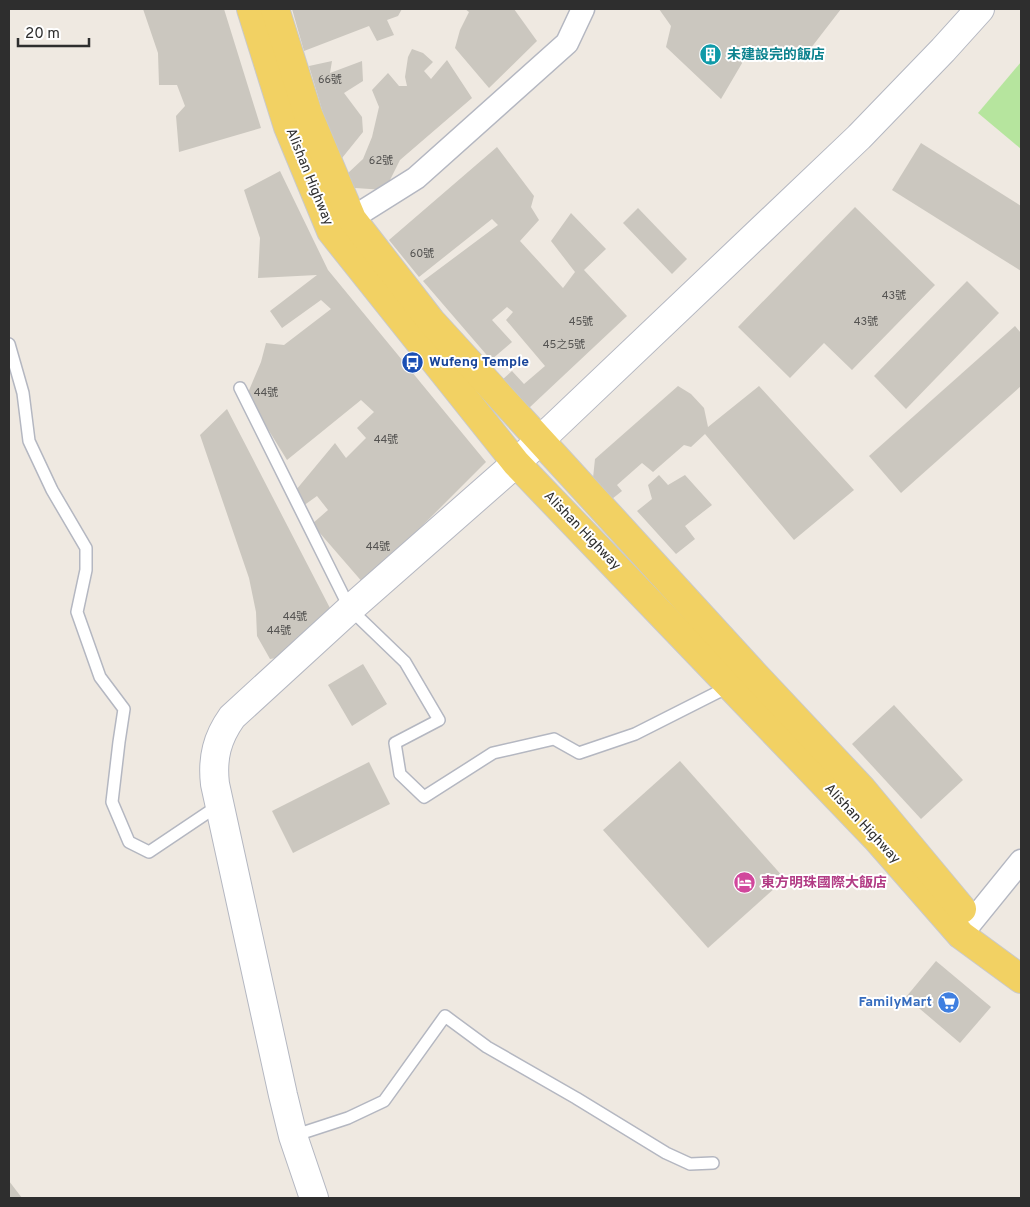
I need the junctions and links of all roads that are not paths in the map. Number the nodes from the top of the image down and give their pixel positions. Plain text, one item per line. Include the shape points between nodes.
1 (252, 9) edge
2 (275, 9) edge
3 (583, 9) edge
4 (980, 9) edge
5 (342, 225) junction
6 (9, 344) edge
7 (240, 388) dead end
8 (539, 440) junction
9 (516, 463) junction
10 (350, 609) junction
11 (730, 686) junction
12 (219, 805) junction
13 (1021, 861) edge
14 (967, 928) junction
15 (1021, 957) edge
16 (1021, 979) edge
17 (294, 1136) junction
18 (714, 1163) dead end
19 (314, 1198) edge

1 - 5 main road, Alishan Highway via 288,127
2 - 5 main road, Alishan Highway
3 - 5 street via 567,43 416,178
4 - 8 street via 859,137
5 - 8 main road, Alishan Highway
5 - 9 main road, Alishan Highway
6 - 12 lane via 23,393 29,441 52,490 86,548 86,570 77,612 100,677 124,709 112,802 129,842 149,852
7 - 10 lane
8 - 9 street
8 - 14 main road, Alishan Highway via 862,789
9 - 10 street
9 - 11 main road, Alishan Highway
10 - 11 lane via 405,662 439,720 395,743 400,774 424,797 493,753 554,739 579,753 635,734
10 - 12 street via 232,717 224,728 218,740 213,769
11 - 14 main road, Alishan Highway
12 - 17 street
13 - 14 street
14 - 15 main road, Alishan Highway
14 - 16 main road, Alishan Highway
17 - 18 lane via 348,1118 384,1100 445,1016 487,1048 666,1154 690,1164
17 - 19 street

